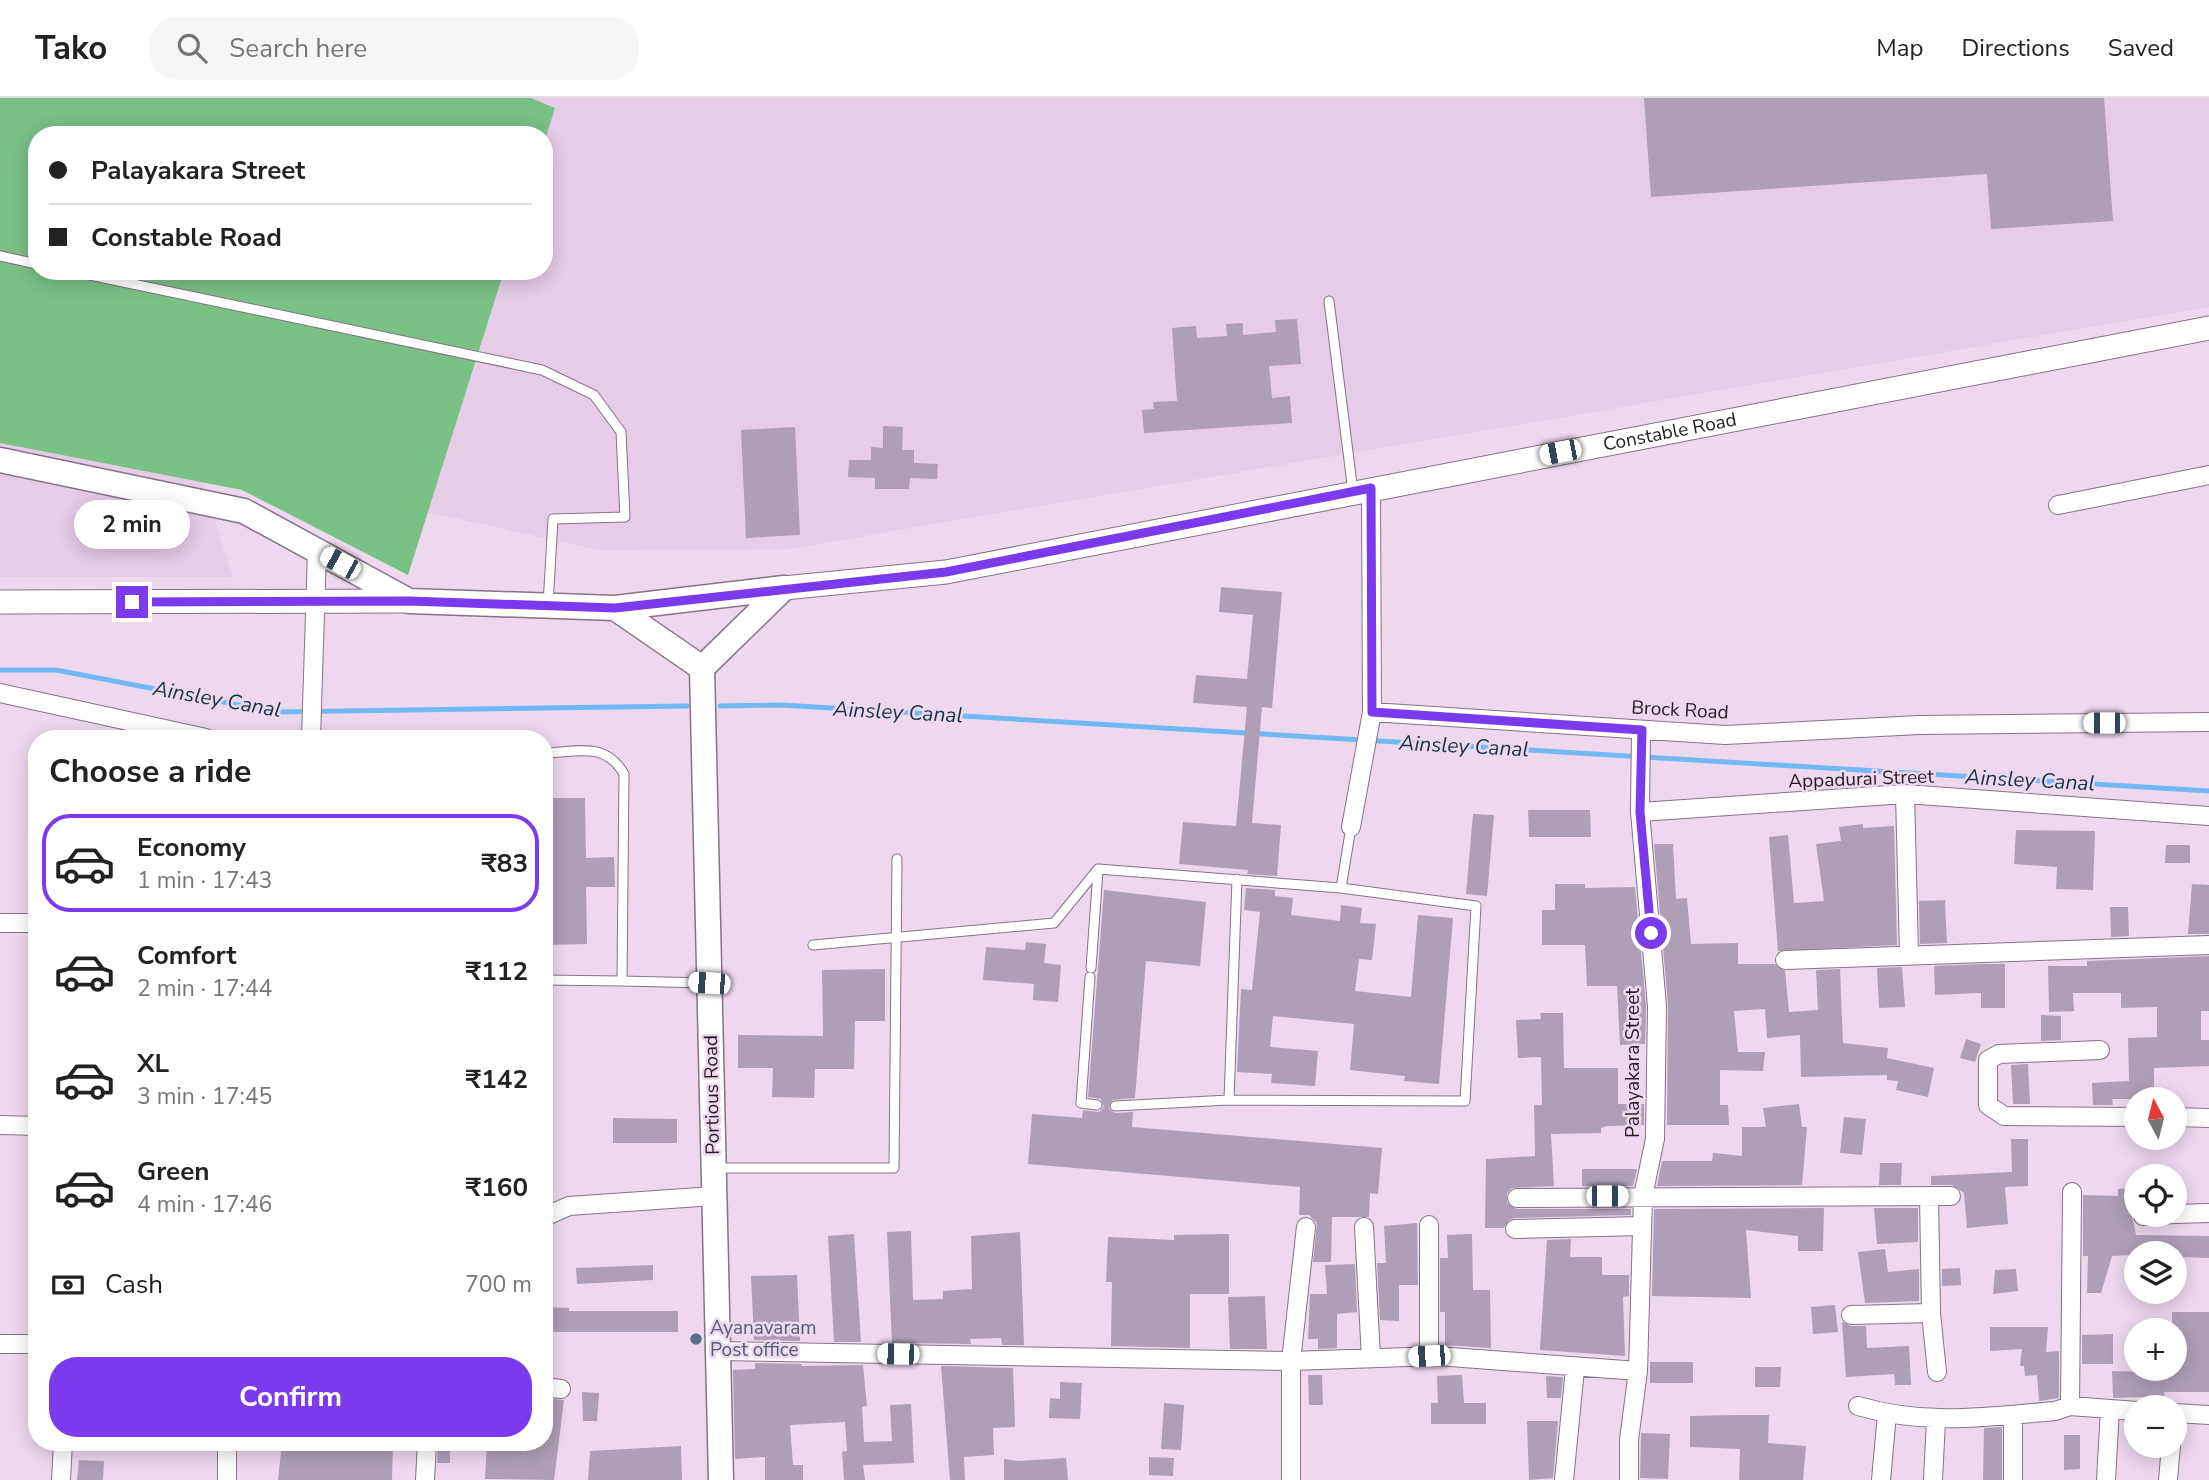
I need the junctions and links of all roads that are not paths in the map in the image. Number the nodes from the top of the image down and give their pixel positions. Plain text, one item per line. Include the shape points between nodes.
1 (0, 256) edge
2 (28, 262) edge
3 (114, 280) edge
4 (1329, 301) dead end
5 (2209, 328) edge
6 (0, 460) edge
7 (2209, 475) edge
8 (1362, 490) junction
9 (2058, 505) dead end
10 (317, 551) junction
11 (784, 588) junction
12 (316, 601) junction
13 (409, 601) junction
14 (0, 602) edge
15 (548, 606) junction
16 (615, 608) junction
17 (702, 668) junction
18 (0, 694) edge
19 (1372, 712) junction
20 (2209, 722) edge
21 (169, 730) edge
22 (311, 730) edge
23 (1642, 730) junction
24 (553, 753) edge
25 (1905, 794) junction
26 (1640, 812) junction
27 (2209, 816) edge
28 (1351, 827) joint
29 (897, 859) dead end
30 (1098, 869) junction
31 (1237, 879) junction
32 (1340, 887) junction
33 (0, 923) edge
34 (28, 923) edge
35 (898, 937) junction
36 (813, 945) dead end
37 (2209, 945) edge
38 (1909, 955) junction
39 (1786, 960) dead end
40 (553, 980) edge
41 (622, 981) junction
42 (709, 983) junction
43 (2100, 1050) dead end
44 (1229, 1100) junction
45 (1097, 1105) dead end
46 (1115, 1106) dead end
47 (2124, 1117) edge
48 (2188, 1118) edge
49 (2209, 1118) edge
50 (0, 1125) edge
51 (28, 1126) edge
52 (713, 1168) junction
53 (2073, 1192) dead end
54 (714, 1196) junction
55 (1643, 1196) junction
56 (1929, 1196) junction
57 (1951, 1196) dead end
58 (1517, 1198) dead end
59 (553, 1213) edge
60 (2209, 1213) edge
61 (2187, 1214) edge
62 (1429, 1225) dead end
63 (1642, 1226) junction
64 (1306, 1227) dead end
65 (1364, 1227) dead end
66 (1515, 1228) dead end
67 (1931, 1312) junction
68 (1851, 1315) dead end
69 (28, 1343) edge
70 (0, 1344) edge
71 (718, 1351) junction
72 (1429, 1356) junction
73 (1371, 1358) junction
74 (1291, 1361) junction
75 (1575, 1369) junction
76 (1638, 1371) junction
77 (1937, 1372) dead end
78 (1858, 1406) dead end
79 (2070, 1406) junction
80 (2110, 1409) junction
81 (2124, 1410) edge
82 (2187, 1414) edge
83 (1887, 1415) junction
84 (2014, 1415) junction
85 (2209, 1415) edge
86 (1937, 1421) junction
87 (63, 1451) edge
88 (227, 1451) edge
89 (427, 1451) edge
90 (2170, 1458) edge
91 (61, 1480) edge
92 (227, 1480) edge
93 (425, 1480) edge
94 (721, 1480) edge
95 (1291, 1480) edge
96 (1564, 1480) edge
97 (1629, 1480) edge
98 (1881, 1480) edge
99 (1933, 1480) edge
100 (2012, 1480) edge
101 (2106, 1480) edge
102 (2168, 1480) edge

1 - 2 lane
3 - 15 lane via 542,370 594,395 621,432 625,517 553,519
4 - 8 lane
5 - 8 street, Constable Road
6 - 10 main road via 244,511
7 - 9 street
8 - 11 street, Constable Road via 946,572
8 - 19 street
10 - 12 street
10 - 13 main road
11 - 16 main road, Constable Road
11 - 17 main road
12 - 13 street, Constable Road
12 - 14 street, Constable Road
12 - 22 street
13 - 15 main road, Constable Road
15 - 16 main road, Constable Road
16 - 17 main road
17 - 42 main road, Portious Road
18 - 21 street
19 - 23 street, Brock Road
19 - 28 street
20 - 23 street, Brock Road via 1919,726 1725,735
23 - 26 street, Palayakara Street
24 - 41 lane via 600,751 616,759 625,774
25 - 26 street, Appadurai Street
25 - 27 street, Appadurai Street
25 - 38 street
26 - 55 street, Palayakara Street via 1657,1006 1655,1139
28 - 32 lane
29 - 35 lane
30 - 31 lane
30 - 35 lane via 1054,923
30 - 45 lane via 1081,1103
31 - 32 lane
31 - 44 lane
32 - 44 lane via 1476,906 1465,1101
33 - 34 street
35 - 36 lane
35 - 52 lane via 894,1168
37 - 38 street
38 - 39 street
40 - 41 lane
41 - 42 lane
42 - 52 main road, Portious Road
43 - 47 street via 1999,1054 1988,1060 1988,1105 2004,1116
44 - 46 lane
48 - 49 street
50 - 51 street
52 - 54 main road, Portious Road
53 - 79 street
54 - 59 street via 569,1206
54 - 71 main road, Portious Road
55 - 56 street
55 - 58 street
55 - 63 street, Palayakara Street
56 - 57 street
56 - 67 street
60 - 61 street
62 - 72 street
63 - 66 street
63 - 76 street, Palayakara Street
64 - 74 street
65 - 73 street
67 - 68 street
67 - 77 street
69 - 70 street
71 - 74 street
71 - 94 main road, Portious Road
72 - 73 street
72 - 75 street
73 - 74 street
74 - 95 street
75 - 76 street
75 - 96 street
76 - 97 street, Palayakara Street
78 - 83 street
79 - 80 street
79 - 84 street
80 - 81 street
80 - 101 street
82 - 85 street
83 - 86 street
83 - 98 street
84 - 86 street
84 - 100 street
86 - 99 street
87 - 91 street
88 - 92 street
89 - 93 street
90 - 102 street

